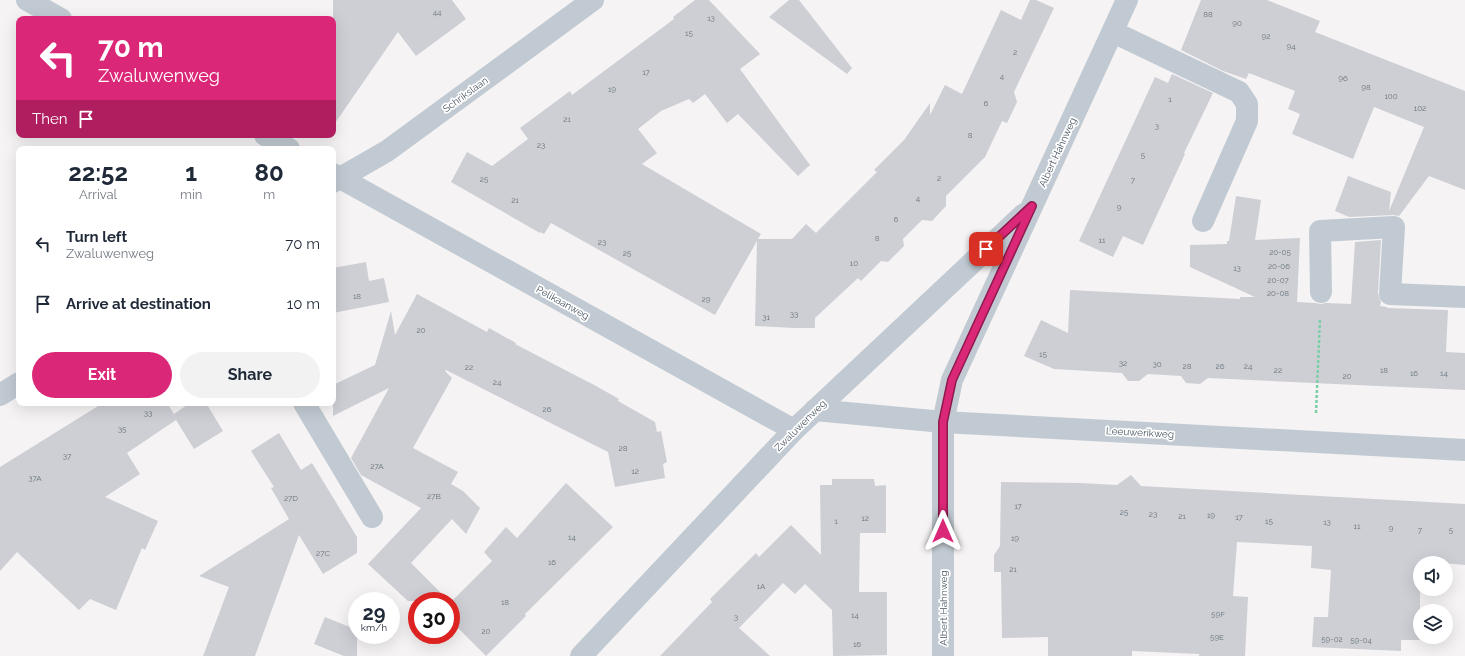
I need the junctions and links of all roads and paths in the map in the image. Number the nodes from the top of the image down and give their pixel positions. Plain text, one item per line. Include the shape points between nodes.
1 (27, 0) edge
2 (593, 0) edge
3 (1127, 0) edge
4 (56, 16) edge
5 (1113, 32) junction
6 (269, 138) edge
7 (284, 146) edge
8 (336, 177) edge
9 (336, 179) edge
10 (1032, 206) junction
11 (1203, 221) dead end
12 (1321, 292) joint
13 (1465, 297) edge
14 (16, 385) edge
15 (0, 395) edge
16 (306, 406) edge
17 (815, 410) junction
18 (943, 422) junction
19 (794, 430) junction
20 (1315, 442) junction
21 (1465, 450) edge
22 (372, 517) dead end
23 (581, 656) edge
24 (943, 656) edge

1 - 4 street
2 - 8 street, Schrikslaan via 387,151
3 - 5 street, Albert Hahnweg
5 - 10 street, Albert Hahnweg
5 - 11 street via 1239,92 1246,104 1247,121
6 - 7 street
9 - 19 street, Pelikaanweg
10 - 17 street, Zwaluwenweg
10 - 18 street, Albert Hahnweg via 952,380
12 - 13 street via 1320,231 1394,226 1390,294
12 - 20 path
14 - 15 street
16 - 22 street
17 - 18 street, Leeuwerikweg
17 - 19 street, Zwaluwenweg
18 - 20 street, Leeuwerikweg
18 - 24 street, Albert Hahnweg
19 - 23 street, Zwaluwenweg
20 - 21 street, Leeuwerikweg

